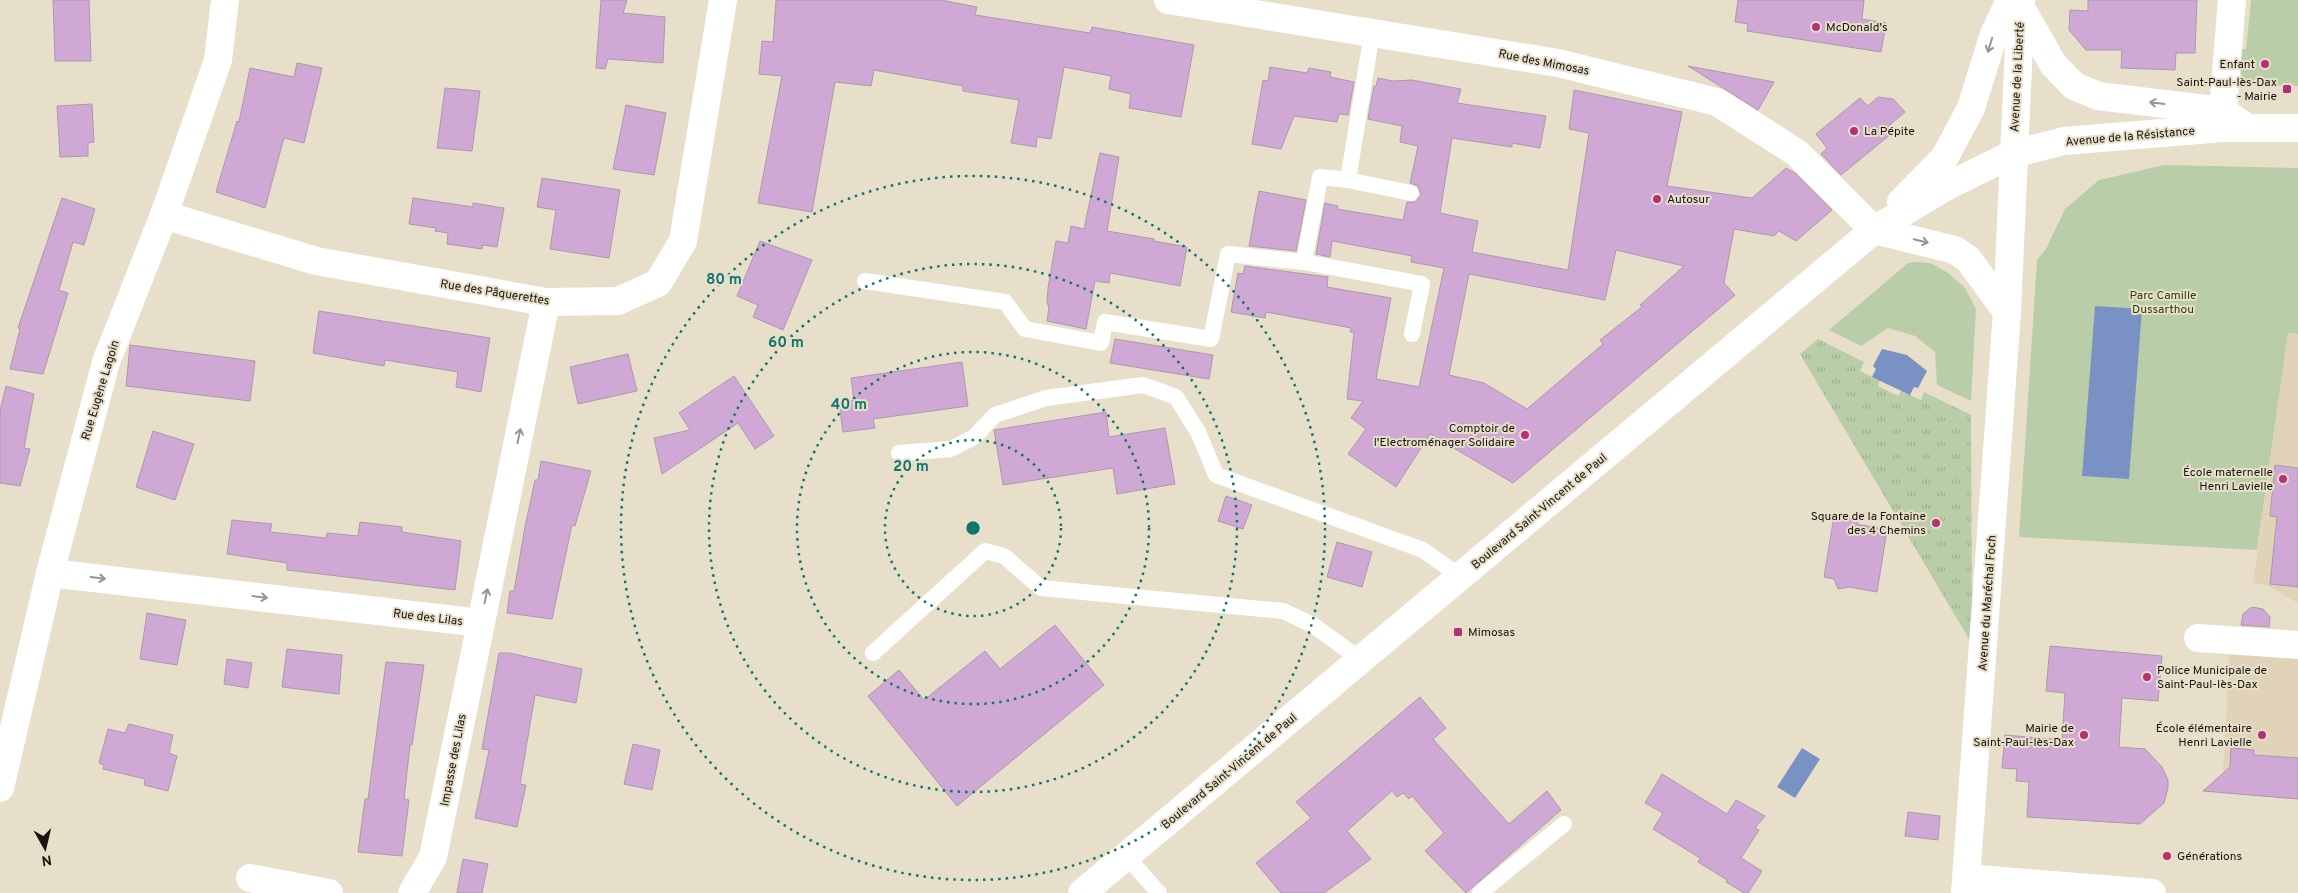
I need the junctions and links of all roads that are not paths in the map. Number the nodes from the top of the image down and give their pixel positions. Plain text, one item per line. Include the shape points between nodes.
1 (225, 0) edge
2 (723, 0) edge
3 (1168, 0) edge
4 (2232, 0) edge
5 (2018, 3) edge
6 (1372, 33) junction
7 (2232, 123) junction
8 (2298, 128) edge
9 (2013, 154) junction
10 (1348, 180) junction
11 (1411, 193) dead end
12 (164, 214) junction
13 (1874, 230) junction
14 (1304, 262) junction
15 (865, 281) dead end
16 (546, 302) junction
17 (2007, 312) junction
18 (1412, 334) dead end
19 (899, 453) dead end
20 (50, 573) junction
21 (1461, 577) junction
22 (480, 623) junction
23 (2198, 638) dead end
24 (2298, 646) edge
25 (872, 653) dead end
26 (1361, 660) junction
27 (0, 788) edge
28 (1564, 824) dead end
29 (1126, 856) junction
30 (250, 878) dead end
31 (1966, 886) edge
32 (329, 893) edge
33 (412, 893) edge
34 (1082, 893) edge
35 (1159, 893) edge
36 (1480, 893) edge
37 (2152, 893) edge

1 - 12 street, Rue Eugène Lagoin via 218,60
2 - 16 street, Rue des Pâquerettes via 683,241 658,283 618,301
3 - 6 street, Rue des Mimosas
4 - 7 street
7 -> 5 street, Avenue de la Résistance via 2098,96 2074,86 2053,64
5 - 9 street, Avenue de la Liberté
5 -> 13 street via 1994,34 1971,108 1945,157
6 - 10 lane
6 - 13 street, Rue des Mimosas via 1558,64 1717,102 1797,153
7 - 8 street, Avenue de la Résistance
7 - 9 street, Avenue de la Résistance via 2064,142
9 - 13 street, Boulevard Saint-Vincent de Paul via 1947,186
9 - 17 street, Avenue du Maréchal Foch
10 - 11 lane
10 - 14 lane via 1320,177
12 - 16 street, Rue des Pâquerettes via 316,261
12 - 20 street, Rue Eugène Lagoin via 106,362
13 -> 17 street via 1955,250 1968,259
13 - 21 street, Boulevard Saint-Vincent de Paul
14 - 15 lane via 1228,254 1211,339 1105,322 1101,342 1025,328 1005,302
14 - 18 lane via 1422,284
22 -> 16 street, Rue des Lilas
17 - 31 street, Avenue du Maréchal Foch
19 - 21 lane via 951,448 974,437 994,415 1046,398 1143,385 1176,397 1198,432 1216,476 1423,550
20 -> 22 street, Rue des Lilas
20 - 27 street, Rue Eugène Lagoin
21 - 26 street, Boulevard Saint-Vincent de Paul
22 - 33 street, Impasse des Lilas via 433,857
23 - 24 street
25 - 26 lane via 986,551 1004,556 1041,588 1283,611 1313,625
26 - 29 street, Boulevard Saint-Vincent de Paul
28 - 36 lane
29 - 34 street, Boulevard Saint-Vincent de Paul
29 - 35 lane
30 - 32 street
31 - 37 street

